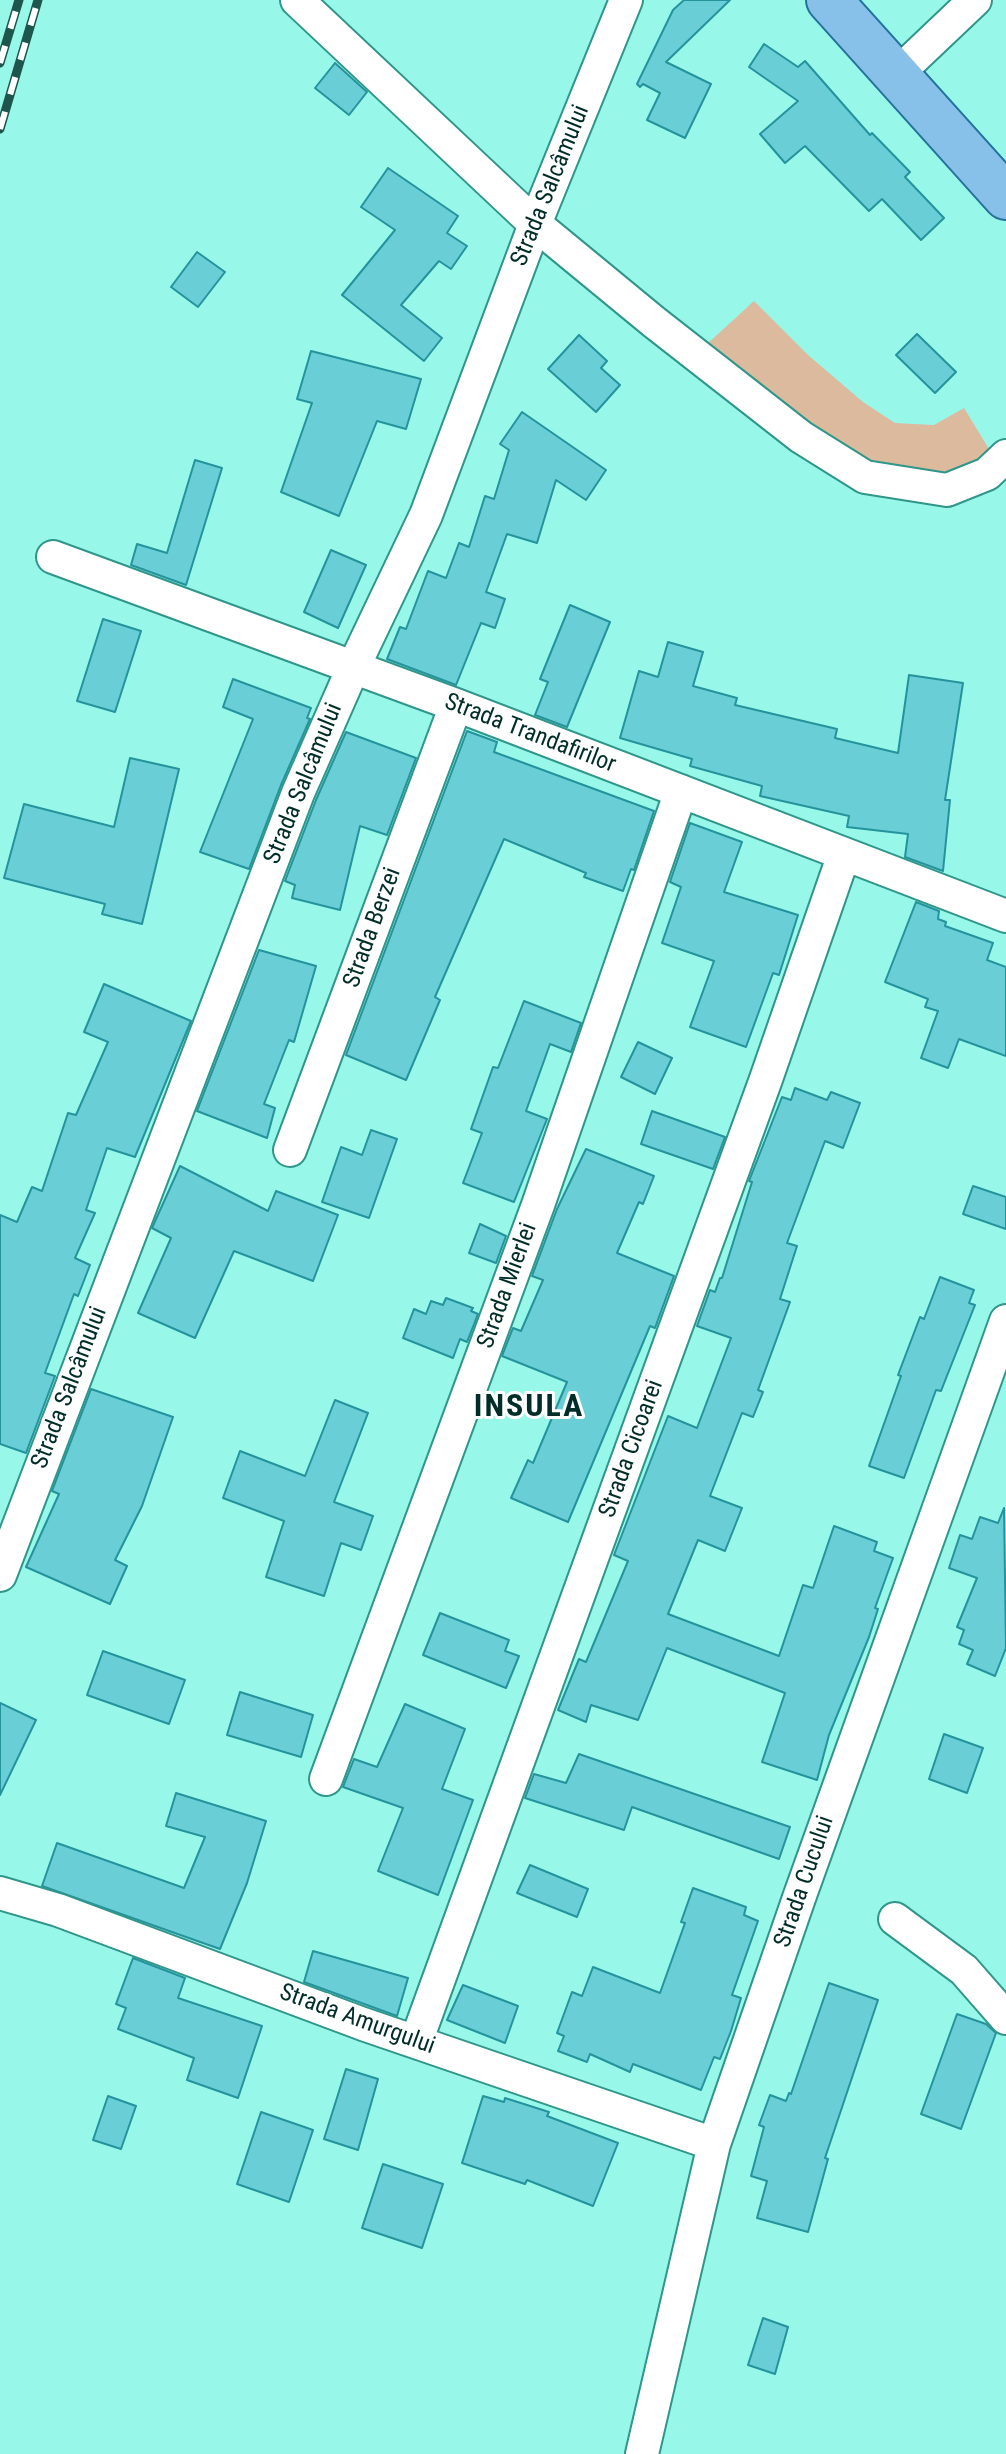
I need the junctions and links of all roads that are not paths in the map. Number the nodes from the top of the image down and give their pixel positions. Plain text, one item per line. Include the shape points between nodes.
1 (297, 0) edge
2 (626, 0) edge
3 (829, 0) edge
4 (975, 0) edge
5 (897, 74) junction
6 (1006, 197) edge
7 (535, 224) junction
8 (1006, 456) edge
9 (53, 557) dead end
10 (353, 668) junction
11 (456, 705) junction
12 (681, 791) junction
13 (844, 854) junction
14 (1006, 916) edge
15 (290, 1150) dead end
16 (1006, 1321) edge
17 (0, 1575) edge
18 (326, 1779) dead end
19 (0, 1893) edge
20 (895, 1919) dead end
21 (1006, 2018) edge
22 (416, 2042) junction
23 (714, 2144) junction
24 (642, 2454) edge

1 - 7 street
2 - 7 street, Strada Salcâmului
3 - 5 main road
4 - 5 street
5 - 6 main road
7 - 8 street via 801,437 865,477 947,490 987,474
7 - 10 street, Strada Salcâmului via 426,515
9 - 10 street, Strada Trandafirilor
10 - 11 street, Strada Trandafirilor
10 - 17 street, Strada Salcâmului via 298,793
11 - 12 street, Strada Trandafirilor
11 - 15 street, Strada Berzei
12 - 13 street, Strada Trandafirilor
12 - 18 street, Strada Mierlei via 538,1205
13 - 14 street, Strada Trandafirilor
13 - 22 street, Strada Cicoarei
16 - 23 street, Strada Cucului
19 - 22 street, Strada Amurgului
20 - 21 street via 964,1970
22 - 23 street, Strada Amurgului
23 - 24 street, Strada Cucului

